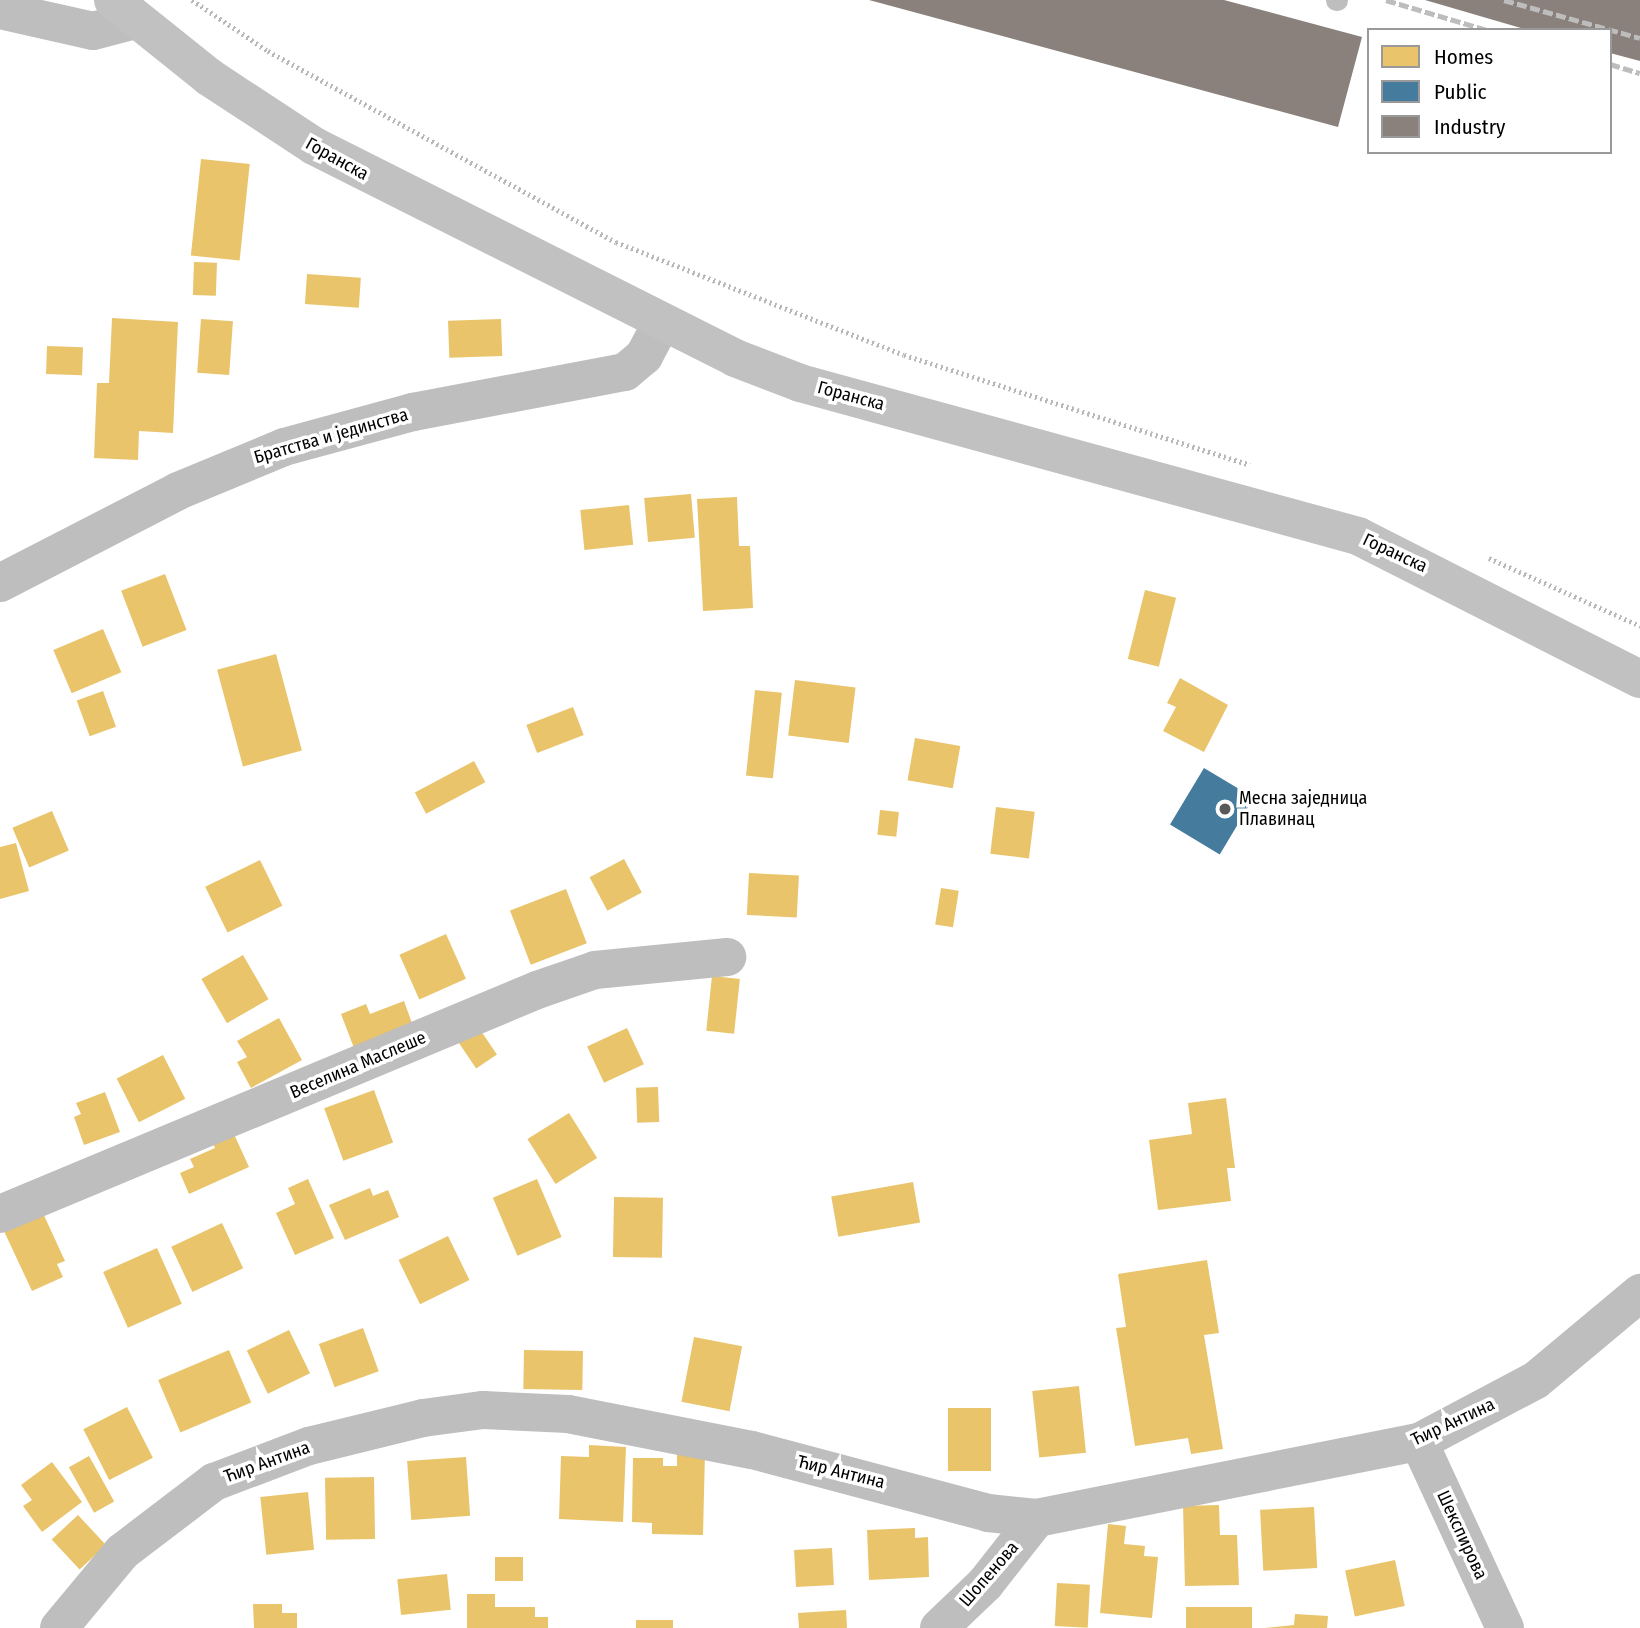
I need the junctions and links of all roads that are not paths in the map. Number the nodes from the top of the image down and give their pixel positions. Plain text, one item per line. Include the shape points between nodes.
1 (0, 10) edge
2 (124, 10) edge
3 (661, 324) junction
4 (0, 583) edge
5 (1640, 679) edge
6 (727, 957) dead end
7 (0, 1214) edge
8 (1640, 1293) edge
9 (1419, 1442) junction
10 (1037, 1518) junction
11 (59, 1628) edge
12 (939, 1628) edge
13 (1505, 1628) edge

1 - 2 street via 93,31
2 - 3 main road, Горанска via 314,146
3 - 4 street, Братства и јединства via 644,356 625,372 413,412 284,447 178,491
3 - 5 main road, Горанска via 800,383 1358,536
6 - 7 street, Веселина Маслеше via 608,968 537,990
8 - 9 street, Ћир Антина via 1536,1380
9 - 10 street, Ћир Антина
9 - 13 street, Шекспирова
10 - 11 street, Ћир Антина via 988,1513 647,1428 568,1414 483,1410 361,1431 215,1482 122,1552
10 - 12 street, Шопенова via 985,1584

